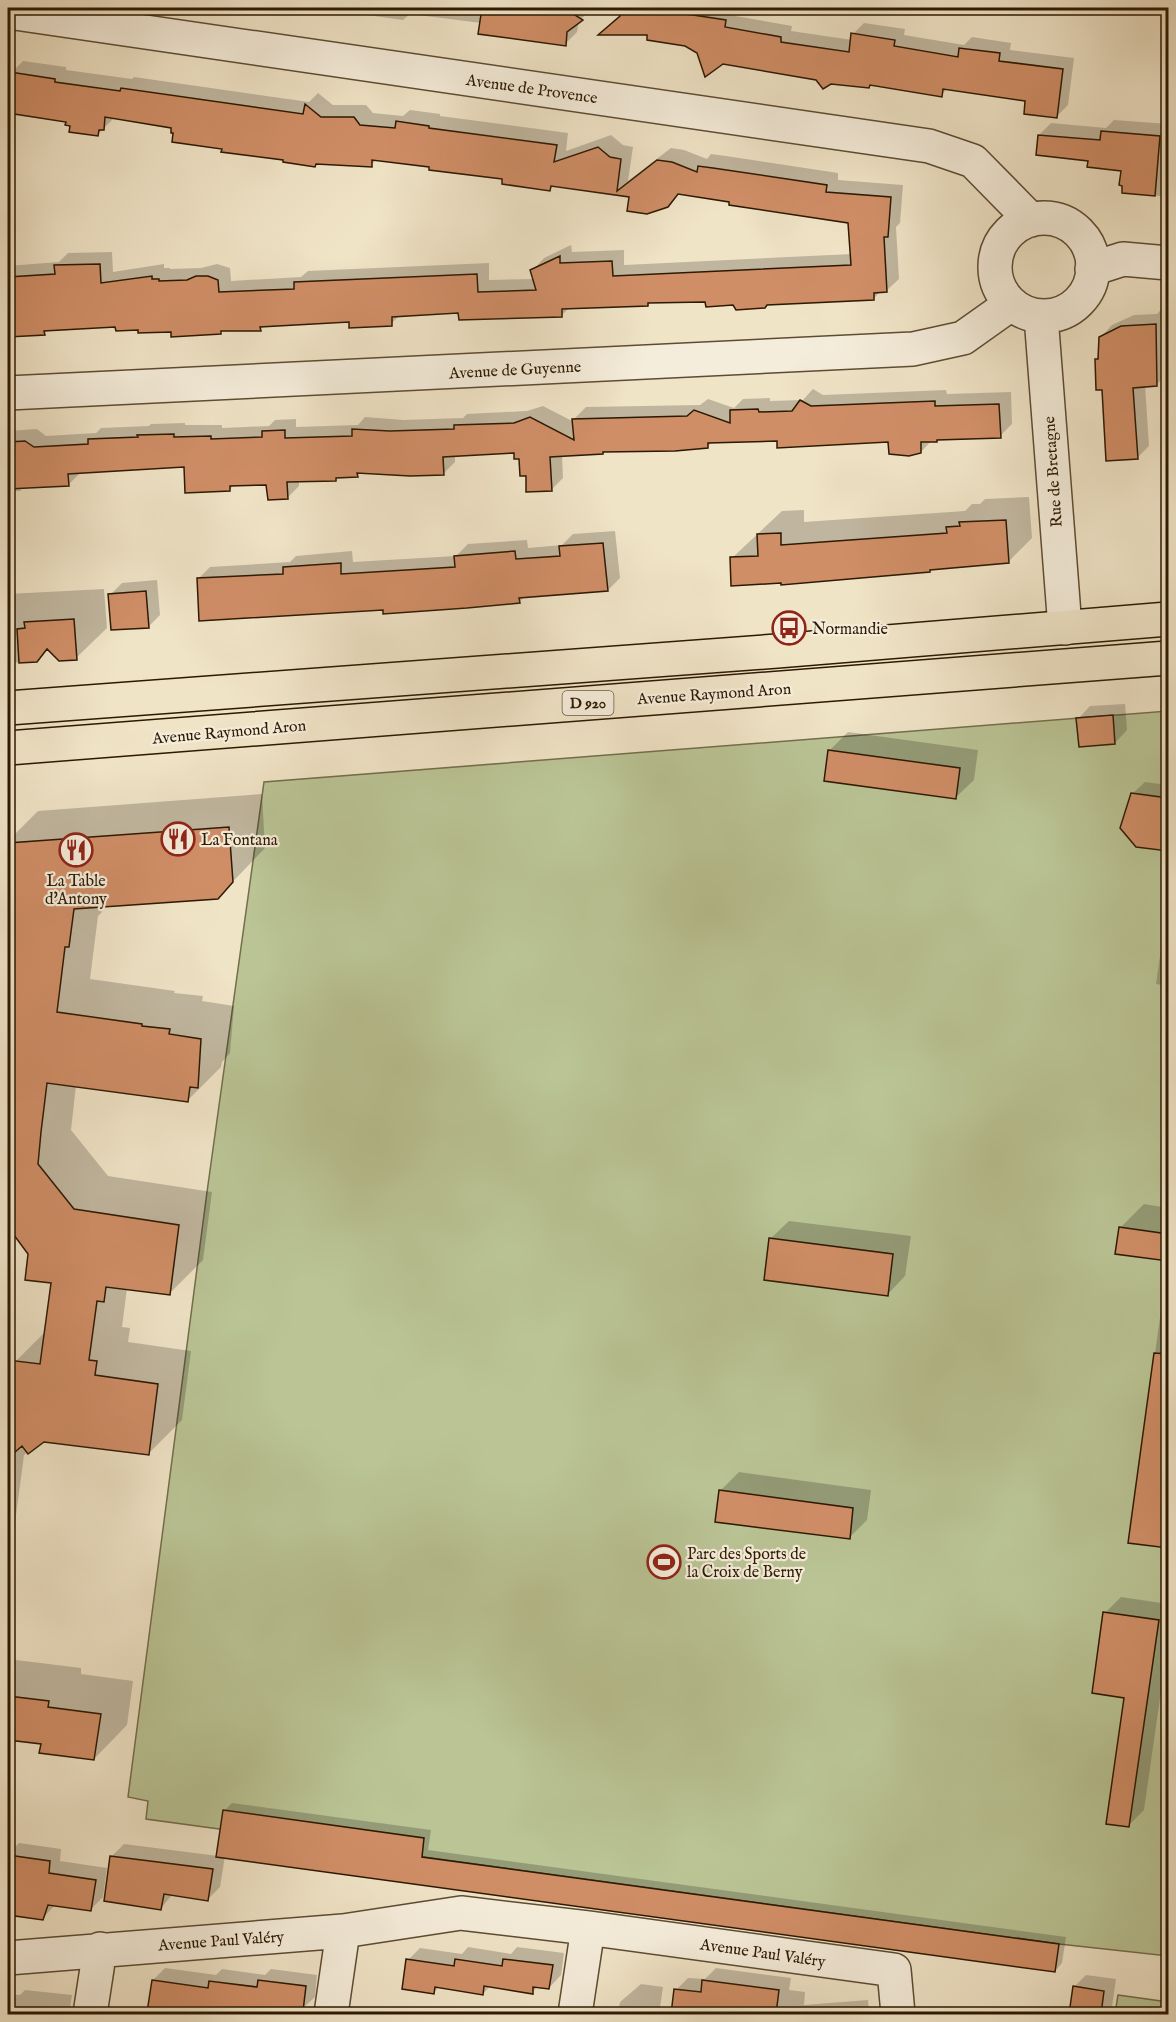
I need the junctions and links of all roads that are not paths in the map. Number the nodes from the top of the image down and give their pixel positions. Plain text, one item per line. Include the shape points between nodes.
1 (8, 12) edge
2 (1030, 220) junction
3 (1168, 263) edge
4 (1092, 269) junction
5 (1011, 304) junction
6 (1041, 316) junction
7 (8, 393) edge
8 (1168, 619) edge
9 (1065, 628) junction
10 (1168, 658) edge
11 (8, 708) edge
12 (8, 748) edge
13 (588, 1928) junction
14 (343, 1931) junction
15 (100, 1949) junction
16 (8, 1958) edge
17 (90, 2014) edge
18 (332, 2014) edge
19 (575, 2014) edge
20 (898, 2014) edge

1 - 2 street, Avenue de Provence via 929,146 973,161
2 - 4 street via 1060,221 1074,229 1091,254
2 - 5 street via 1006,236 997,256 996,278
3 - 4 street via 1123,260
4 - 6 street via 1082,298 1070,309
5 - 6 street
5 - 7 street, Avenue de Guyenne via 963,338 913,349
6 - 9 street, Rue de Bretagne
8 - 9 main road, D 920
9 - 11 main road, D 920
10 - 12 main road, Avenue Raymond Aron / D 920
13 - 14 street, Avenue Paul Valéry via 461,1913
13 - 19 street
13 - 20 street, Avenue Paul Valéry via 894,1970
14 - 15 street, Avenue Paul Valéry
14 - 18 street
15 - 16 street, Avenue Paul Valéry
15 - 17 street

